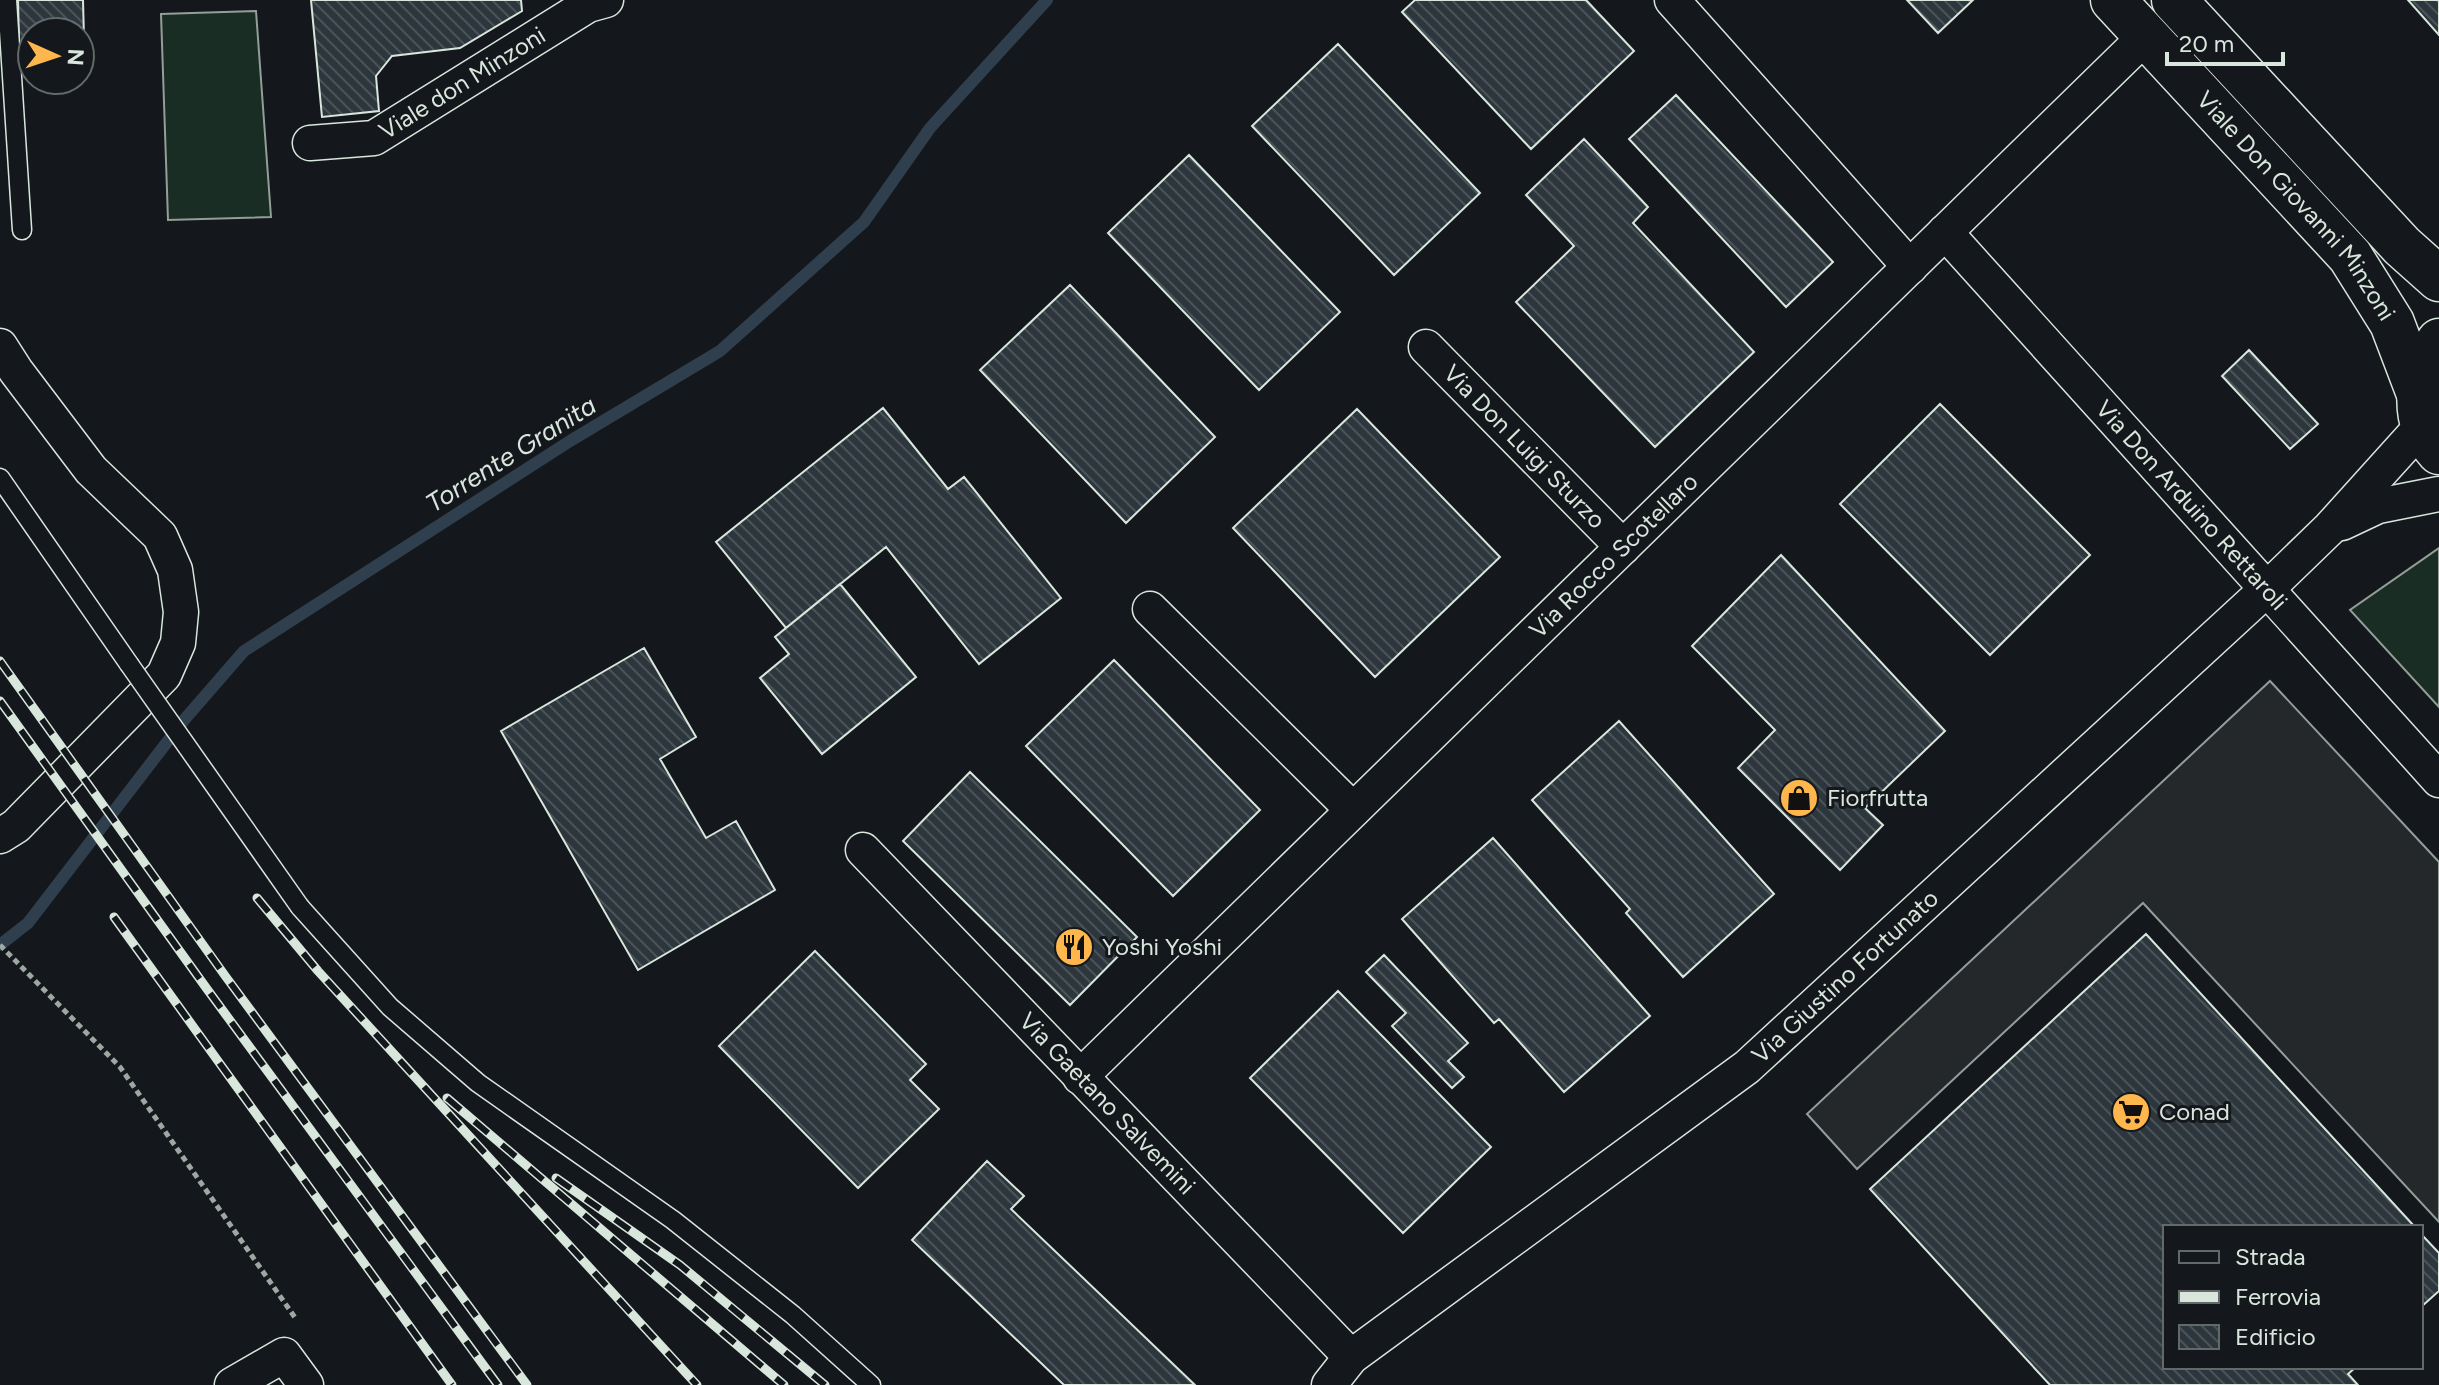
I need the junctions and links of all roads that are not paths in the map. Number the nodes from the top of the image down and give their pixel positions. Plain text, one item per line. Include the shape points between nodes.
1 (7, 0) edge
2 (606, 0) edge
3 (1672, 0) edge
4 (2113, 0) edge
5 (2174, 0) edge
6 (2146, 36) junction
7 (310, 143) dead end
8 (22, 230) dead end
9 (1945, 232) junction
10 (1910, 267) junction
11 (2439, 279) edge
12 (2439, 341) edge
13 (0, 346) edge
14 (1426, 347) dead end
15 (2427, 423) edge
16 (0, 478) edge
17 (2439, 494) edge
18 (2330, 528) junction
19 (1623, 547) junction
20 (2267, 589) junction
21 (1150, 609) dead end
22 (2439, 780) edge
23 (1353, 810) junction
24 (0, 836) edge
25 (863, 850) dead end
26 (1080, 1077) junction
27 (1351, 1357) junction
28 (232, 1385) edge
29 (306, 1385) edge
30 (871, 1385) edge
31 (1329, 1385) edge

1 - 8 lane
2 - 7 street, Viale don Minzoni via 588,5 374,138
3 - 10 street
4 - 6 main road, Viale Don Giovanni Minzoni
5 - 11 main road, Viale Don Giovanni Minzoni via 2402,246
6 - 9 street, Via Rocco Scotellaro
6 - 15 main road, Viale Don Giovanni Minzoni via 2350,256 2392,323
9 - 10 street, Via Rocco Scotellaro
9 - 20 street, Via Don Arduino Rettaroli
10 - 19 street, Via Rocco Scotellaro
12 - 15 main road via 2424,367
13 - 24 street via 91,470 160,536 175,570 181,612 178,643 164,675 16,826
14 - 19 street, Via Don Luigi Sturzo
15 - 18 street, Via Giustino Fortunato
16 - 30 lane, bridge via 300,907 390,1007 478,1083 673,1220
17 - 18 street, Via Giustino Fortunato via 2378,506
18 - 20 street, Via Giustino Fortunato
19 - 23 street, Via Rocco Scotellaro
20 - 22 street, Via Don Arduino Rettaroli
20 - 27 street, Via Giustino Fortunato via 1747,1067
21 - 23 street
23 - 26 street, Via Rocco Scotellaro
25 - 26 street, Via Gaetano Salvemini
26 - 27 street, Via Gaetano Salvemini
27 - 31 street, Via Giustino Fortunato
28 - 29 street via 284,1355

